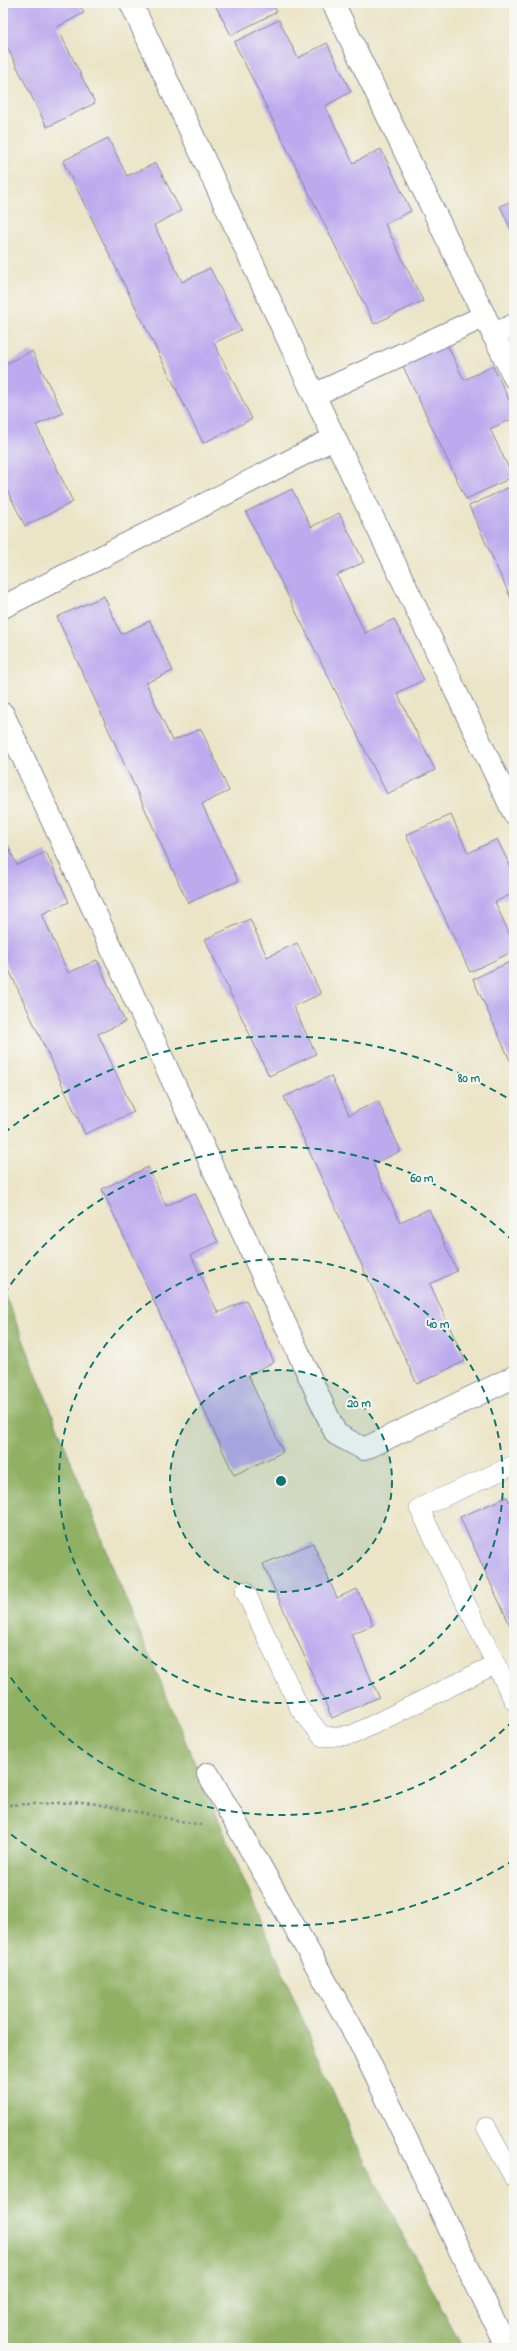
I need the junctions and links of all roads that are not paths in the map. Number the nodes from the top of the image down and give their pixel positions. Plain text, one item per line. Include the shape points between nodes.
1 (131, 3) edge
2 (333, 3) edge
3 (489, 325) junction
4 (514, 325) edge
5 (514, 377) edge
6 (314, 395) junction
7 (335, 438) junction
8 (3, 608) edge
9 (3, 714) edge
10 (514, 813) edge
11 (514, 1377) edge
12 (514, 1465) edge
13 (245, 1591) dead end
14 (496, 1664) junction
15 (514, 1700) edge
16 (208, 1774) dead end
17 (486, 2127) dead end
18 (514, 2178) edge
19 (507, 2348) edge

1 - 6 street
2 - 3 street
3 - 4 street
3 - 5 street
3 - 6 street
6 - 7 street
7 - 8 street
7 - 10 street
9 - 11 street via 336,1434 364,1449
12 - 14 lane via 420,1508
13 - 14 lane via 300,1709 323,1737 352,1735
14 - 15 lane
16 - 19 street via 358,2041
17 - 18 lane

